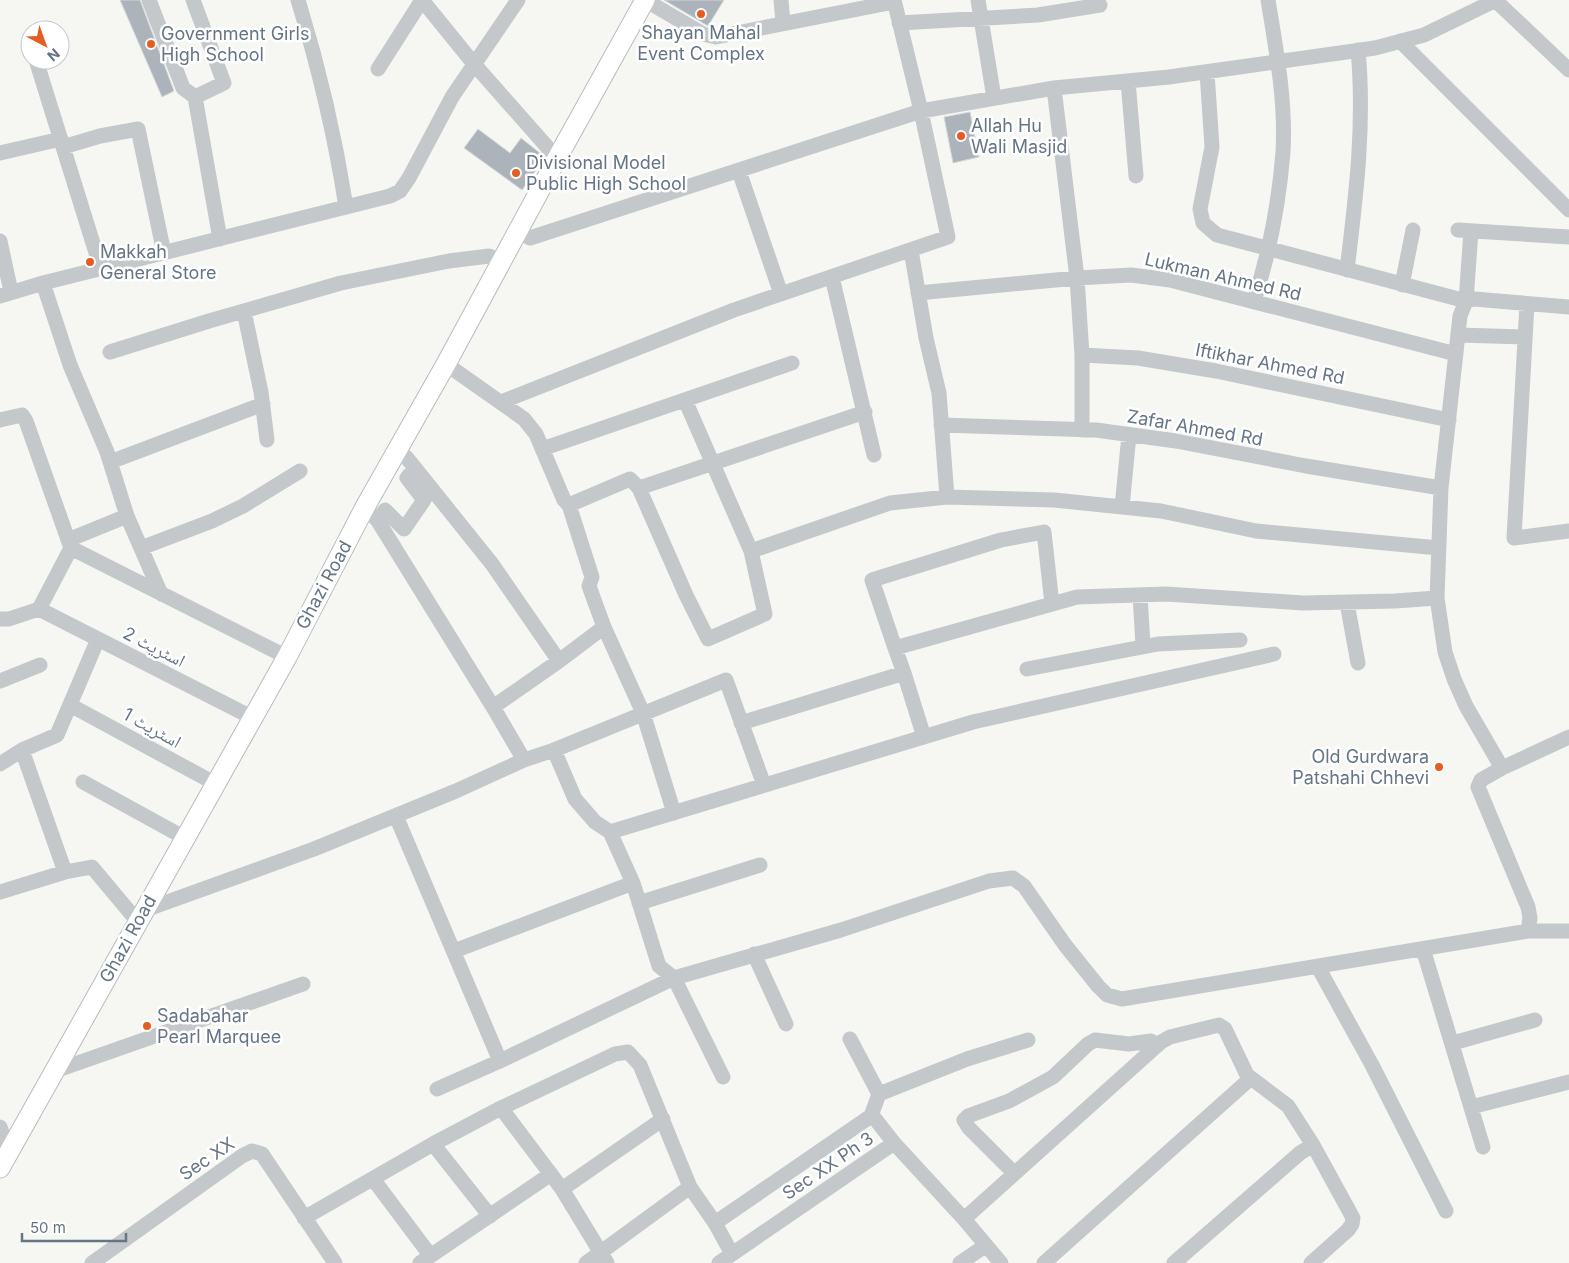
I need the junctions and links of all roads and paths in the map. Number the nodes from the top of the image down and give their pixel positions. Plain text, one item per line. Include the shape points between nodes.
1 (149, 0) edge
2 (193, 0) edge
3 (298, 0) edge
4 (422, 0) edge
5 (518, 0) edge
6 (645, 0) edge
7 (781, 0) edge
8 (978, 0) edge
9 (1268, 0) edge
10 (1496, 0) edge
11 (894, 1) edge
12 (1100, 5) dead end
13 (1055, 6) edge
14 (981, 19) junction
15 (899, 23) junction
16 (783, 24) junction
17 (1400, 41) junction
18 (1358, 50) junction
19 (1278, 62) junction
20 (474, 64) junction
21 (378, 69) dead end
22 (39, 70) edge
23 (1569, 70) edge
24 (1207, 72) junction
25 (1128, 81) junction
26 (1054, 88) junction
27 (195, 97) junction
28 (994, 98) junction
29 (921, 111) junction
30 (62, 143) junction
31 (560, 153) junction
32 (0, 154) edge
33 (739, 171) junction
34 (1136, 176) dead end
35 (346, 207) junction
36 (1569, 210) edge
37 (1413, 230) dead end
38 (518, 231) junction
39 (1569, 237) edge
40 (220, 239) junction
41 (0, 241) edge
42 (1268, 248) junction
43 (911, 250) junction
44 (164, 253) junction
45 (501, 261) junction
46 (101, 269) junction
47 (1347, 270) junction
48 (832, 277) junction
49 (1077, 278) junction
50 (43, 283) junction
51 (1402, 285) junction
52 (918, 293) junction
53 (5, 294) edge
54 (782, 294) junction
55 (1466, 301) junction
56 (1254, 302) junction
57 (1526, 304) junction
58 (1569, 308) edge
59 (244, 311) junction
60 (1458, 334) junction
61 (1525, 337) junction
62 (110, 352) dead end
63 (1456, 354) junction
64 (1082, 355) junction
65 (792, 363) dead end
66 (446, 364) junction
67 (686, 400) junction
68 (501, 402) junction
69 (263, 404) junction
70 (865, 412) junction
71 (0, 420) edge
72 (1449, 420) junction
73 (941, 425) junction
74 (1082, 430) junction
75 (1129, 435) junction
76 (267, 440) dead end
77 (542, 449) junction
78 (397, 450) junction
79 (874, 455) dead end
80 (110, 462) junction
81 (711, 462) junction
82 (415, 468) junction
83 (300, 471) dead end
84 (639, 488) junction
85 (1441, 488) junction
86 (947, 497) junction
87 (569, 505) junction
88 (365, 507) junction
89 (1122, 507) junction
90 (127, 516) junction
91 (378, 521) junction
92 (1569, 531) edge
93 (70, 544) junction
94 (141, 548) junction
95 (1439, 548) junction
96 (750, 551) junction
97 (161, 594) junction
98 (1140, 595) junction
99 (1437, 598) junction
100 (1347, 602) junction
101 (1052, 604) junction
102 (39, 609) junction
103 (0, 619) edge
104 (604, 628) junction
105 (98, 639) junction
106 (1240, 640) dead end
107 (1143, 646) junction
108 (895, 648) junction
109 (1274, 654) dead end
110 (287, 657) junction
111 (559, 661) junction
112 (1358, 663) dead end
113 (40, 665) dead end
114 (1027, 669) dead end
115 (904, 673) junction
116 (0, 681) edge
117 (70, 705) junction
118 (493, 707) junction
119 (643, 713) junction
120 (253, 718) junction
121 (741, 723) junction
122 (924, 737) junction
123 (1569, 737) edge
124 (22, 750) junction
125 (554, 750) junction
126 (524, 760) junction
127 (0, 764) edge
128 (1502, 768) junction
129 (84, 782) dead end
130 (216, 784) junction
131 (764, 785) junction
132 (674, 813) junction
133 (396, 816) junction
134 (610, 832) junction
135 (185, 838) junction
136 (760, 865) dead end
137 (65, 872) junction
138 (633, 884) junction
139 (0, 892) edge
140 (639, 903) junction
141 (142, 916) junction
142 (1528, 931) junction
143 (1569, 931) edge
144 (1423, 949) junction
145 (454, 952) junction
146 (754, 954) junction
147 (1318, 966) junction
148 (674, 978) junction
149 (303, 984) dead end
150 (1535, 1020) dead end
151 (786, 1024) dead end
152 (850, 1039) dead end
153 (1028, 1040) dead end
154 (1453, 1043) junction
155 (1157, 1046) junction
156 (500, 1062) junction
157 (54, 1071) junction
158 (723, 1077) dead end
159 (1251, 1078) junction
160 (1569, 1082) edge
161 (437, 1089) dead end
162 (879, 1094) junction
163 (1471, 1107) junction
164 (501, 1108) junction
165 (872, 1116) junction
166 (663, 1119) junction
167 (0, 1127) edge
168 (894, 1143) junction
169 (433, 1144) junction
170 (1313, 1145) junction
171 (1483, 1147) dead end
172 (5, 1160) edge
173 (551, 1174) junction
174 (1014, 1174) junction
175 (373, 1179) junction
176 (690, 1187) junction
177 (562, 1189) junction
178 (1446, 1211) dead end
179 (490, 1216) junction
180 (304, 1218) junction
181 (964, 1219) junction
182 (715, 1224) junction
183 (985, 1246) junction
184 (604, 1258) edge
185 (425, 1259) edge
186 (726, 1259) edge
187 (1313, 1262) edge
188 (92, 1263) edge
189 (336, 1263) edge
190 (586, 1263) edge
191 (960, 1263) edge
192 (1001, 1263) edge
193 (1044, 1263) edge
194 (1174, 1263) edge

1 - 27 street via 183,88
2 - 27 street via 224,83
3 - 35 street via 323,86
4 - 20 street
4 - 21 street
5 - 20 street
6 - 16 street via 703,34 716,37
6 - 31 main road, Ghazi Road
7 - 16 street
8 - 14 street
9 - 19 street
10 - 17 street via 1424,34
10 - 23 street
11 - 15 street
11 - 16 street
12 - 13 street
13 - 14 street
14 - 15 street
14 - 28 street
15 - 29 street
17 - 18 street
17 - 36 street
18 - 19 street
18 - 47 street via 1362,86 1361,139
19 - 24 street
19 - 42 street via 1283,151
20 - 31 street via 549,149
20 - 35 street via 400,191
22 - 30 street
24 - 25 street
24 - 42 street via 1212,147 1200,209 1203,223 1218,235
25 - 26 street
25 - 34 street
26 - 28 street
26 - 49 street
27 - 40 street
28 - 29 street
29 - 33 street
29 - 43 street via 948,237
30 - 32 street
30 - 44 street via 138,129
30 - 46 street
31 - 38 main road, Ghazi Road
33 - 38 street via 530,238
33 - 54 street
35 - 40 street
37 - 51 street
38 - 45 main road, Ghazi Road
39 - 55 street via 1464,230
40 - 44 street
41 - 53 street
42 - 47 street
42 - 56 street
43 - 48 street
43 - 52 street
44 - 46 street
45 - 59 street via 489,256 449,261 341,283
45 - 66 main road, Ghazi Road
46 - 50 street
47 - 51 street
48 - 54 street
48 - 70 street
49 - 52 street, Lukman Ahmed Rd
49 - 56 street, Lukman Ahmed Rd via 1131,275 1170,280
49 - 64 street
50 - 53 street
50 - 80 street via 70,365
51 - 55 street
52 - 73 street via 939,393
54 - 68 street
55 - 57 street
55 - 60 street
56 - 63 street, Lukman Ahmed Rd
57 - 58 street
57 - 61 street
59 - 62 street
59 - 69 street
60 - 61 street
60 - 63 street
61 - 92 street via 1514,538
63 - 72 street
64 - 72 street, Iftikhar Ahmed Rd via 1138,358 1216,371
64 - 74 street
65 - 67 street
66 - 68 street
66 - 78 main road, Ghazi Road
67 - 77 street
67 - 81 street
68 - 77 street via 524,419 536,434
69 - 76 street
69 - 80 street
70 - 79 street
70 - 81 street
71 - 93 street via 22,415 26,420
72 - 85 street
73 - 74 street, Zafar Ahmed Rd
73 - 86 street
74 - 75 street, Zafar Ahmed Rd
75 - 85 street, Zafar Ahmed Rd
75 - 89 street
77 - 87 street
78 - 82 street
78 - 88 main road, Ghazi Road
80 - 90 street
81 - 84 street
81 - 96 street
82 - 91 street via 407,478 424,500 404,529 385,510
82 - 111 street via 492,564
83 - 94 street via 243,506
84 - 87 street via 630,478
84 - 96 street via 708,639 765,614
85 - 95 street
86 - 89 street via 1054,500
86 - 96 street via 890,503
87 - 104 street via 592,577 589,586
88 - 91 street
88 - 110 main road, Ghazi Road
89 - 95 street via 1161,511 1256,531
90 - 93 street
90 - 94 street
91 - 118 street
93 - 97 street
93 - 102 street
94 - 97 street
95 - 99 street
97 - 110 street
98 - 100 street via 1303,604
98 - 101 street via 1077,597
98 - 107 street
99 - 100 street
99 - 128 street via 1445,652 1454,679
100 - 112 street
101 - 108 street
101 - 108 street via 1044,532 1001,540 872,580
102 - 103 street
102 - 105 street, اسٹریٹ 2
104 - 111 street
104 - 119 street
105 - 117 street
105 - 120 street, اسٹریٹ 2
106 - 107 street
107 - 114 street
108 - 115 street
109 - 122 street via 973,722
110 - 120 main road, Ghazi Road
111 - 118 street
113 - 116 street
115 - 121 street
115 - 122 street
117 - 124 street via 57,735
117 - 130 street, اسٹریٹ 1
118 - 126 street
119 - 121 street via 726,680
119 - 125 street
119 - 132 street
120 - 130 main road, Ghazi Road
121 - 131 street
122 - 131 street
123 - 128 street
124 - 127 street
124 - 137 street
125 - 126 street
125 - 134 street via 575,800 595,822
126 - 133 street
128 - 142 street via 1481,780 1478,787 1528,908
129 - 135 street
130 - 135 main road, Ghazi Road
131 - 132 street
132 - 134 street
133 - 141 street
133 - 145 street
134 - 138 street
135 - 141 main road, Ghazi Road
136 - 140 street
137 - 139 street
137 - 141 street via 92,867
138 - 140 street
138 - 145 street
140 - 148 street via 659,966
141 - 157 main road, Ghazi Road
142 - 143 street
142 - 144 street
144 - 147 street
144 - 154 street
145 - 156 street
146 - 147 street via 841,930 989,881 1013,878 1024,886 1065,945 1107,995 1122,999
146 - 148 street
146 - 151 street
147 - 178 street
148 - 156 street
148 - 158 street
149 - 157 street
150 - 154 street
152 - 162 street
153 - 162 street via 967,1059
154 - 163 street
155 - 159 street via 1170,1037 1219,1025 1225,1030 1243,1069
155 - 174 street
155 - 174 street via 1151,1041 1129,1044 1095,1040 1053,1077 1009,1101 968,1116 964,1120 970,1128
156 - 161 street
157 - 172 main road, Ghazi Road
159 - 170 street via 1288,1106
159 - 193 street
160 - 163 street
162 - 165 street
163 - 171 street
164 - 166 street via 615,1054 628,1052 640,1065
164 - 169 street
164 - 173 street
165 - 168 street
165 - 182 street
166 - 176 street
166 - 177 street
167 - 172 street
168 - 181 street, Sec XX Ph 3
168 - 186 street, Sec XX Ph 3
169 - 175 street
169 - 179 street
170 - 187 street via 1353,1218 1348,1230
170 - 194 street
173 - 177 street
173 - 179 street
174 - 181 street
175 - 180 street
175 - 185 street
176 - 182 street
176 - 184 street
177 - 184 street
179 - 185 street
180 - 188 street, Sec XX via 262,1154 252,1151
180 - 189 street, Sec XX
181 - 183 street, Sec XX Ph 3
182 - 186 street
183 - 191 street
183 - 192 street, Sec XX Ph 3
184 - 190 street

